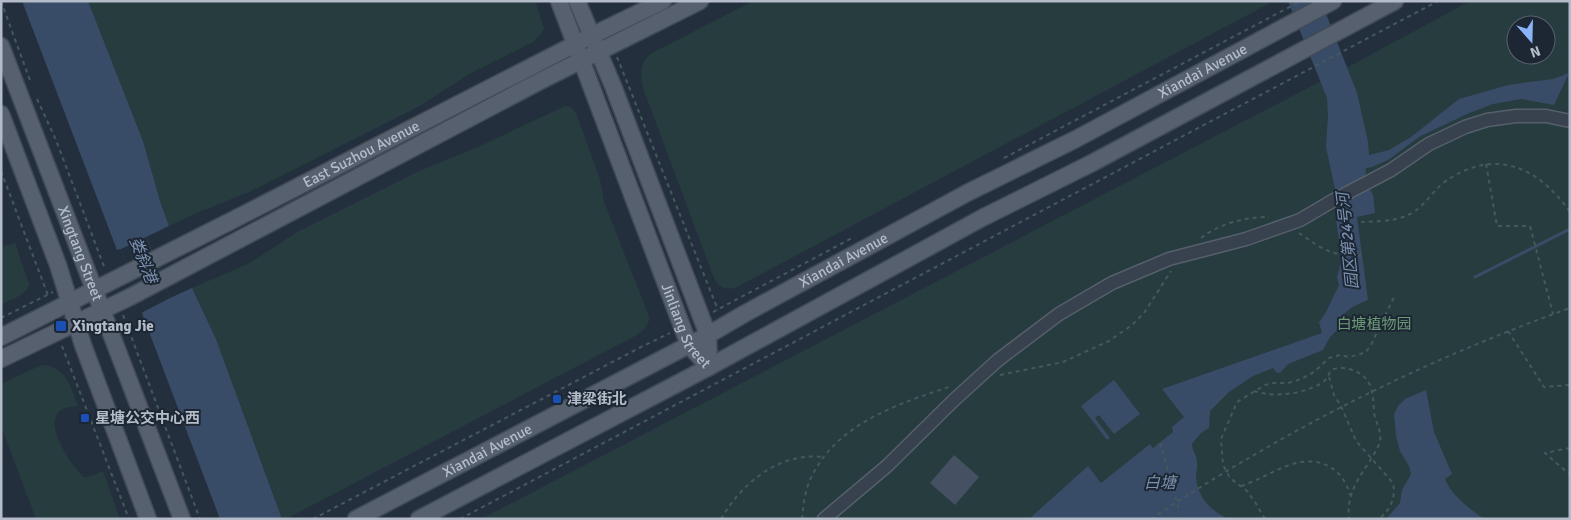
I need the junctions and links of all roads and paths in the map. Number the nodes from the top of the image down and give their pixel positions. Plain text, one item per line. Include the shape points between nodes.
1 (1, 1) edge
2 (559, 1) edge
3 (577, 1) edge
4 (662, 1) edge
5 (700, 1) edge
6 (1301, 1) edge
7 (1395, 1) edge
8 (1438, 1) edge
9 (1329, 3) edge
10 (1291, 15) junction
11 (591, 36) junction
12 (575, 44) junction
13 (1, 46) edge
14 (605, 48) junction
15 (581, 60) junction
16 (33, 89) dead end
17 (36, 98) dead end
18 (1, 114) edge
19 (1570, 122) edge
20 (998, 161) dead end
21 (1486, 164) junction
22 (1, 171) edge
23 (1570, 212) edge
24 (1361, 222) dead end
25 (1289, 225) junction
26 (858, 236) dead end
27 (1198, 241) dead end
28 (1182, 255) junction
29 (1363, 256) dead end
30 (111, 282) junction
31 (96, 290) junction
32 (1394, 297) dead end
33 (69, 302) junction
34 (119, 303) junction
35 (1570, 308) edge
36 (718, 309) junction
37 (104, 310) junction
38 (52, 311) junction
39 (1553, 314) junction
40 (701, 318) junction
41 (75, 323) junction
42 (725, 326) junction
43 (683, 328) junction
44 (1508, 331) junction
45 (58, 332) junction
46 (708, 335) junction
47 (1, 337) edge
48 (689, 345) junction
49 (1, 358) edge
50 (709, 366) junction
51 (997, 375) dead end
52 (1328, 375) junction
53 (954, 385) dead end
54 (1570, 385) edge
55 (1254, 391) junction
56 (1372, 391) junction
57 (1341, 406) junction
58 (1160, 443) dead end
59 (1570, 448) edge
60 (823, 458) junction
61 (1371, 459) junction
62 (1225, 471) junction
63 (1570, 475) edge
64 (1240, 486) junction
65 (1350, 494) junction
66 (1177, 502) junction
67 (1180, 513) dead end
68 (129, 519) edge
69 (148, 519) edge
70 (182, 519) edge
71 (200, 519) edge
72 (313, 519) edge
73 (356, 519) edge
74 (419, 519) edge
75 (460, 519) edge
76 (721, 519) edge
77 (802, 519) edge
78 (824, 519) edge
79 (1152, 519) edge
80 (1264, 519) edge
81 (1349, 519) edge
82 (1379, 519) edge

1 - 16 path
2 - 12 main road, Jinliang Street
3 - 11 main road, Jinliang Street
4 - 11 main road, East Suzhou Avenue
5 - 14 main road, East Suzhou Avenue
6 - 10 path
7 - 50 main road, Xiandai Avenue
8 - 75 path
9 - 10 main road, Xiandai Avenue
10 - 20 path
10 - 42 main road, Xiandai Avenue via 1076,139 966,193
11 - 12 main road, East Suzhou Avenue
11 - 14 main road, Jinliang Street
12 - 15 main road, Jinliang Street
12 - 30 main road, East Suzhou Avenue
13 - 31 main road, Xingtang Street
14 - 15 main road, East Suzhou Avenue
14 - 36 path via 628,81
14 - 40 main road, Jinliang Street via 613,86
15 - 34 main road, East Suzhou Avenue
15 - 43 main road, Jinliang Street
17 - 30 path via 56,140
18 - 33 main road, Xingtang Street
19 - 25 lane via 1525,115 1476,123 1441,137 1391,170
21 - 23 path via 1506,164 1528,171 1548,186
21 - 24 path via 1461,172 1447,181 1407,216
21 - 39 path via 1497,226 1530,226
22 - 38 path
25 - 27 path via 1275,218 1251,218 1219,227
25 - 28 lane
25 - 29 path via 1325,250
26 - 36 path
28 - 51 path via 1152,304 1118,336 1063,362
28 - 78 lane via 1112,283 1032,333 976,379 887,466
30 - 31 main road, East Suzhou Avenue
31 - 33 main road, East Suzhou Avenue
31 - 37 main road, Xingtang Street
32 - 55 path via 1366,352 1329,358 1310,375 1288,383 1269,383
33 - 38 main road, East Suzhou Avenue
33 - 41 main road, Xingtang Street
34 - 37 main road, East Suzhou Avenue
34 - 71 path
35 - 39 path
36 - 40 path
36 - 42 path
37 - 41 main road, East Suzhou Avenue
37 - 70 main road, Xingtang Street
38 - 47 main road, East Suzhou Avenue
39 - 44 path
40 - 46 main road, Jinliang Street
41 - 45 main road, East Suzhou Avenue
41 - 69 main road, Xingtang Street
42 - 46 main road, Xiandai Avenue
43 - 48 main road, Jinliang Street
43 - 72 path
44 - 54 path via 1544,387
44 - 56 path
45 - 49 main road, East Suzhou Avenue
45 - 68 path
46 - 48 main road, Xiandai Avenue
46 - 50 main road, Jinliang Street
48 - 50 main road, Jinliang Street
48 - 73 main road, Xiandai Avenue
50 - 74 main road, Xiandai Avenue
52 - 55 path via 1316,386 1286,394
52 - 56 path via 1338,368 1356,371 1366,379
52 - 57 path
53 - 60 path via 906,401 850,430
55 - 62 path via 1238,402 1222,435
56 - 57 path
56 - 61 path via 1374,416 1381,437
57 - 61 path via 1356,441
57 - 62 path
58 - 66 path
59 - 63 path via 1545,453
60 - 76 path via 793,459 766,470 741,491
60 - 77 path via 807,489
61 - 65 path
61 - 82 path via 1391,479 1395,492 1385,514
62 - 64 path
62 - 66 path
64 - 65 path via 1296,463 1319,462 1337,471
64 - 80 path via 1255,502
65 - 81 path
66 - 67 path
66 - 79 path

